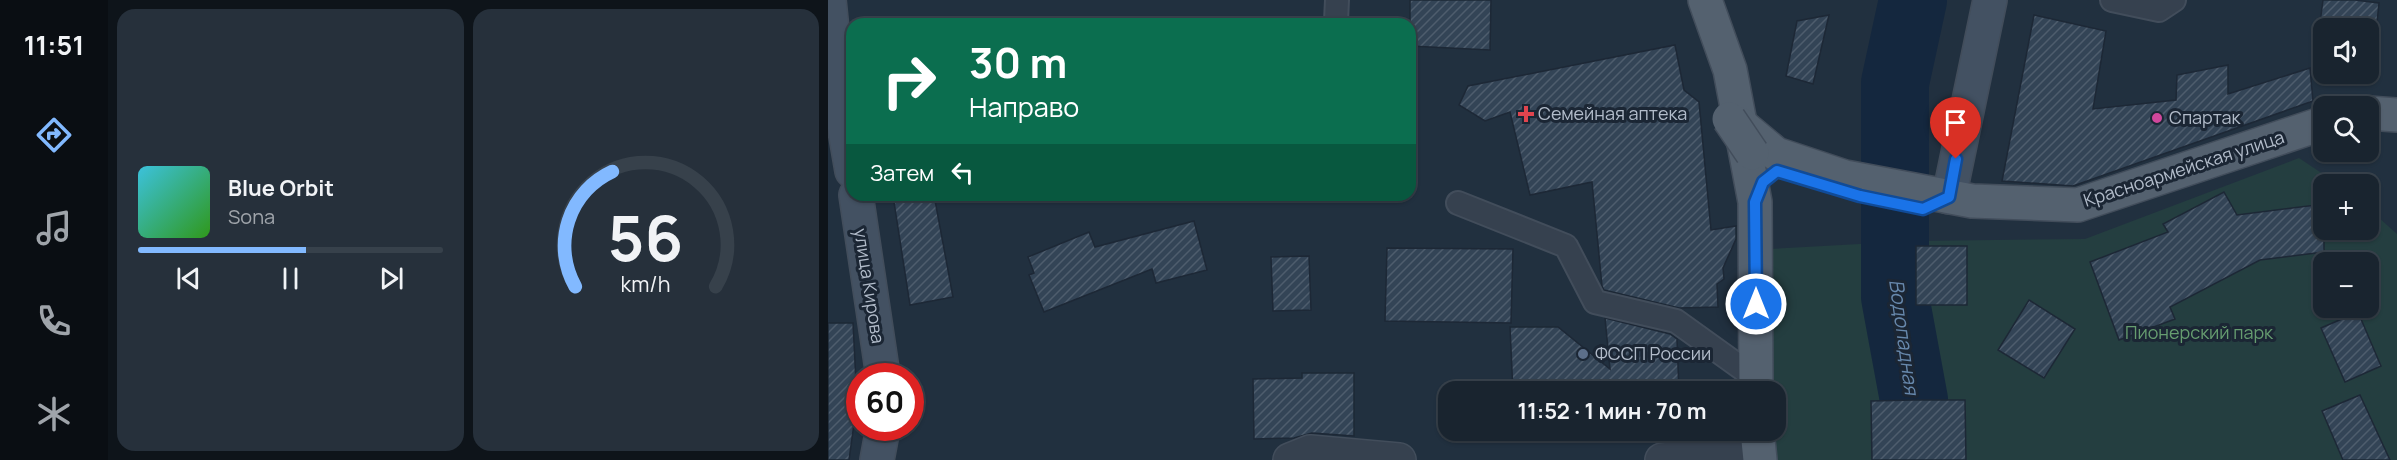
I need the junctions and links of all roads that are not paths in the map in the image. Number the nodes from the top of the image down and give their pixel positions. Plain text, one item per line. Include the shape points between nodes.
1 (829, 0) edge
2 (1990, 0) edge
3 (2112, 0) edge
4 (2174, 0) edge
5 (1700, 4) edge
6 (833, 90) edge
7 (2379, 114) edge
8 (2397, 115) edge
9 (2313, 127) edge
10 (1745, 137) junction
11 (846, 145) edge
12 (1941, 200) junction
13 (857, 201) edge
14 (1755, 202) junction
15 (1458, 203) dead end
16 (881, 363) edge
17 (1745, 381) edge
18 (1750, 381) edge
19 (1750, 381) edge
20 (881, 441) edge
21 (1751, 446) edge
22 (877, 460) edge
23 (1290, 460) edge
24 (1399, 460) edge
25 (1662, 460) edge

1 - 6 main road
2 - 12 main road
3 - 4 lane via 2159,10
5 - 10 main road via 1730,70
5 - 10 main road via 1716,77
6 - 11 main road
7 - 8 main road
9 - 12 main road, Красноармейская улица via 2078,205
10 - 12 main road via 1805,165
10 - 12 main road via 1860,196
10 - 14 main road
10 - 14 main road via 1763,182
10 - 18 main road
13 - 16 main road, улица Кирова
14 - 19 main road
15 - 17 lane via 1566,246 1595,302 1676,321
20 - 22 main road
21 - 25 street
23 - 24 street via 1310,453

